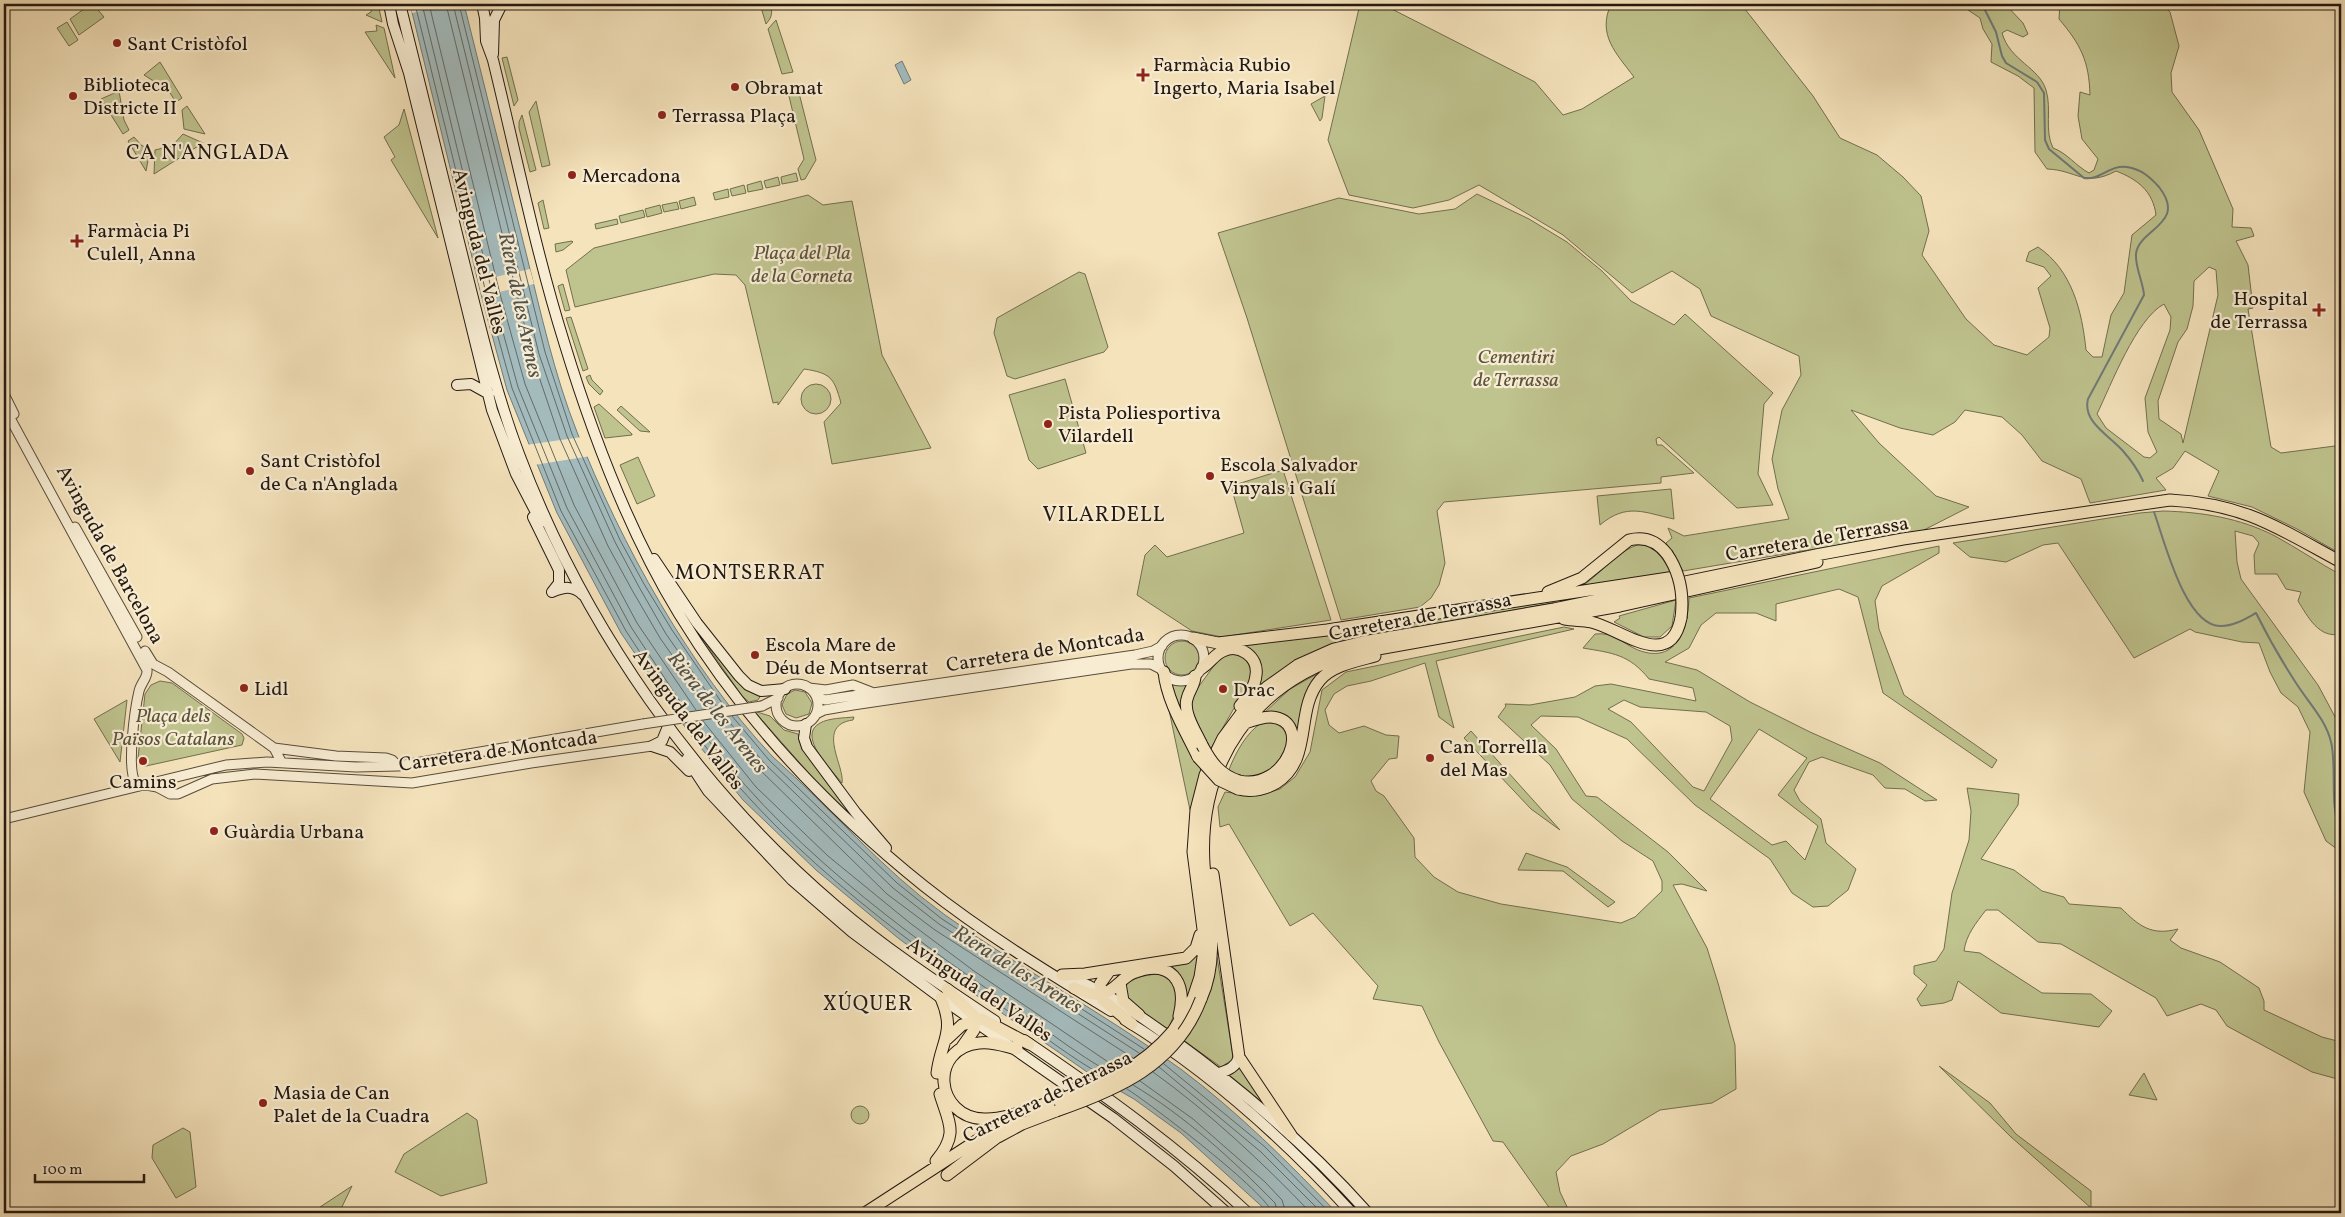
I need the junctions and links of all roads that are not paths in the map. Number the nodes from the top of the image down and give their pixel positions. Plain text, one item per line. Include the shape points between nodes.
1 (389, 4) edge
2 (400, 4) edge
3 (482, 4) edge
4 (489, 4) edge
5 (497, 4) edge
6 (502, 4) edge
7 (493, 60) junction
8 (467, 297) junction
9 (457, 385) dead end
10 (488, 393) junction
11 (4, 394) edge
12 (4, 407) edge
13 (504, 412) junction
14 (516, 474) junction
15 (1926, 538) junction
16 (646, 551) junction
17 (2341, 562) edge
18 (1748, 568) junction
19 (575, 589) junction
20 (1688, 591) junction
21 (586, 598) junction
22 (1507, 602) junction
23 (1555, 618) junction
24 (1592, 622) junction
25 (1193, 638) junction
26 (1423, 641) junction
27 (1162, 646) junction
28 (1162, 670) junction
29 (1199, 672) junction
30 (809, 688) junction
31 (785, 689) junction
32 (874, 693) junction
33 (816, 696) junction
34 (778, 698) junction
35 (762, 706) junction
36 (816, 714) junction
37 (779, 715) junction
38 (1245, 723) junction
39 (806, 724) junction
40 (668, 728) junction
41 (1223, 738) junction
42 (652, 746) junction
43 (274, 748) junction
44 (282, 763) junction
45 (226, 765) junction
46 (398, 766) junction
47 (229, 776) junction
48 (140, 785) junction
49 (1239, 785) junction
50 (708, 790) junction
51 (4, 819) edge
52 (1204, 839) junction
53 (910, 874) junction
54 (1202, 926) junction
55 (1028, 958) junction
56 (1110, 970) junction
57 (1062, 975) junction
58 (1120, 983) junction
59 (1074, 988) junction
60 (944, 993) junction
61 (1102, 993) junction
62 (1192, 1000) junction
63 (1135, 1020) junction
64 (975, 1021) junction
65 (947, 1039) junction
66 (1029, 1044) junction
67 (960, 1048) junction
68 (1017, 1049) junction
69 (1239, 1056) junction
70 (1219, 1073) junction
71 (1057, 1106) junction
72 (998, 1133) junction
73 (1292, 1135) junction
74 (936, 1161) junction
75 (947, 1175) dead end
76 (855, 1213) edge
77 (865, 1213) edge
78 (876, 1213) edge
79 (1227, 1213) edge
80 (1248, 1213) edge
81 (1352, 1213) edge
82 (1368, 1213) edge

1 - 8 main road, Avinguda del Vallès
2 - 8 main road, Avinguda del Vallès
3 - 7 main road via 486,41
4 - 5 main road
6 - 7 main road via 494,20
7 - 16 main road via 564,342 606,462
8 - 10 main road, Avinguda del Vallès
8 - 13 main road, Avinguda del Vallès
9 - 10 main road via 471,384
10 - 13 main road
10 - 14 main road, Avinguda del Vallès
11 - 43 street, Avinguda de Barcelona via 151,662
12 - 48 street, Avinguda de Barcelona via 147,670 139,690 131,757 134,781
13 - 21 main road, Avinguda del Vallès via 536,496
14 - 19 main road, Avinguda del Vallès
14 - 19 main road via 559,570 558,583 552,592 566,587
15 - 17 main road, Carretera de Terrassa via 2151,502 2187,501 2247,513 2276,525
15 - 18 main road, Carretera de Terrassa via 1903,539
15 - 20 main road, Carretera de Terrassa
16 - 31 main road via 659,564 697,624 748,685 761,691
16 - 53 main road via 678,614 757,724 825,798
18 - 22 main road
18 - 41 main road, Carretera de Terrassa via 1611,598 1334,649 1298,665 1267,686
19 - 21 main road
19 - 40 main road, Avinguda del Vallès via 617,663
20 - 23 main road, Carretera de Terrassa
20 - 24 main road
21 - 40 main road, Avinguda del Vallès via 620,657
22 - 24 main road, bridge via 1574,583 1634,539 1650,540 1660,546 1676,570 1682,590 1681,618 1672,638 1654,646 1642,644
22 - 25 main road via 1230,642
23 - 24 main road
23 - 26 main road, Carretera de Terrassa
25 - 27 street via 1178,636
25 - 29 street via 1204,654
26 - 38 main road, Carretera de Terrassa via 1350,654 1314,667 1277,690
26 - 49 main road via 1346,664 1326,675 1311,696 1300,751 1293,767 1280,780 1259,790
27 - 28 street via 1159,657
27 - 32 street, Carretera de Montcada via 1135,655
28 - 29 street via 1176,680 1188,680
28 - 36 street, Carretera de Montcada via 1151,664 1131,664 824,710
28 - 49 main road, bridge via 1168,692 1198,756 1224,784
29 - 41 main road via 1222,651 1233,648 1248,654 1256,668 1252,687
29 - 49 main road, bridge via 1187,697 1186,709 1213,764
30 - 31 street via 796,685
30 - 32 street, Carretera de Montcada via 826,690 852,685
30 - 33 street
31 - 34 street
32 - 33 street, Carretera de Montcada via 825,700
33 - 36 street
34 - 35 street, Carretera de Montcada
34 - 37 street via 776,707
35 - 37 street
35 - 46 street, Carretera de Montcada, bridge
36 - 39 street
37 - 39 street via 791,725
38 - 49 main road via 1267,717 1281,720 1291,732 1292,746 1285,764 1272,776
38 - 52 main road, Carretera de Terrassa via 1219,767 1209,799
39 - 53 main road via 804,738 807,747
40 - 42 main road via 662,741
40 - 50 main road, Avinguda del Vallès
40 - 60 main road, Avinguda del Vallès via 738,811 799,873
41 - 54 main road, Carretera de Terrassa via 1202,785 1194,826 1194,864
42 - 47 street, Carretera de Montcada via 412,783 269,773
42 - 50 main road via 670,752
43 - 44 street, Avinguda de Barcelona
43 - 46 street, Carretera de Montcada via 386,758
44 - 45 street, Carretera de Montcada
44 - 46 street, Carretera de Montcada
45 - 47 street
45 - 48 street, Carretera de Montcada
47 - 48 street, Carretera de Montcada via 204,781 174,794
48 - 51 street, Carretera de Montcada
50 - 60 main road, Avinguda del Vallès via 792,880 852,932
52 - 62 main road, Carretera de Terrassa via 1212,951 1208,981
52 - 69 main road via 1211,864
53 - 55 main road
54 - 56 main road via 1198,944 1186,958
54 - 62 main road, Carretera de Terrassa via 1202,963
55 - 57 main road
55 - 59 main road
56 - 57 main road
56 - 61 main road via 1102,980
57 - 61 main road
58 - 61 main road
58 - 62 main road via 1138,972 1165,970 1178,980 1182,992
58 - 63 main road via 1122,1001
59 - 61 main road via 1090,994
59 - 63 main road
60 - 64 main road via 973,1013
60 - 65 main road via 948,1015
60 - 66 main road, Avinguda del Vallès
61 - 63 main road via 1105,1003
62 - 71 main road, Carretera de Terrassa, bridge via 1173,1031 1153,1052 1127,1071
62 - 71 main road, Carretera de Terrassa, bridge via 1190,1020 1173,1044 1144,1072 1114,1090
63 - 70 main road
63 - 81 main road via 1234,1100 1300,1159
64 - 65 main road via 962,1025
64 - 66 main road via 982,1019
64 - 67 main road via 974,1030
64 - 68 main road, Avinguda del Vallès
65 - 74 main road via 937,1080 951,1133 947,1146
66 - 80 main road, Avinguda del Vallès via 1185,1156
67 - 68 main road via 985,1042
67 - 71 main road via 948,1063 943,1080 948,1098 963,1114 994,1118
68 - 79 main road, Avinguda del Vallès via 1113,1118
69 - 70 main road via 1231,1069
69 - 73 main road
70 - 73 main road
71 - 72 main road, Carretera de Terrassa
72 - 74 main road via 976,1137
72 - 75 main road
72 - 77 main road, Carretera de Terrassa
72 - 78 main road, Carretera de Terrassa
73 - 82 main road
74 - 76 main road

